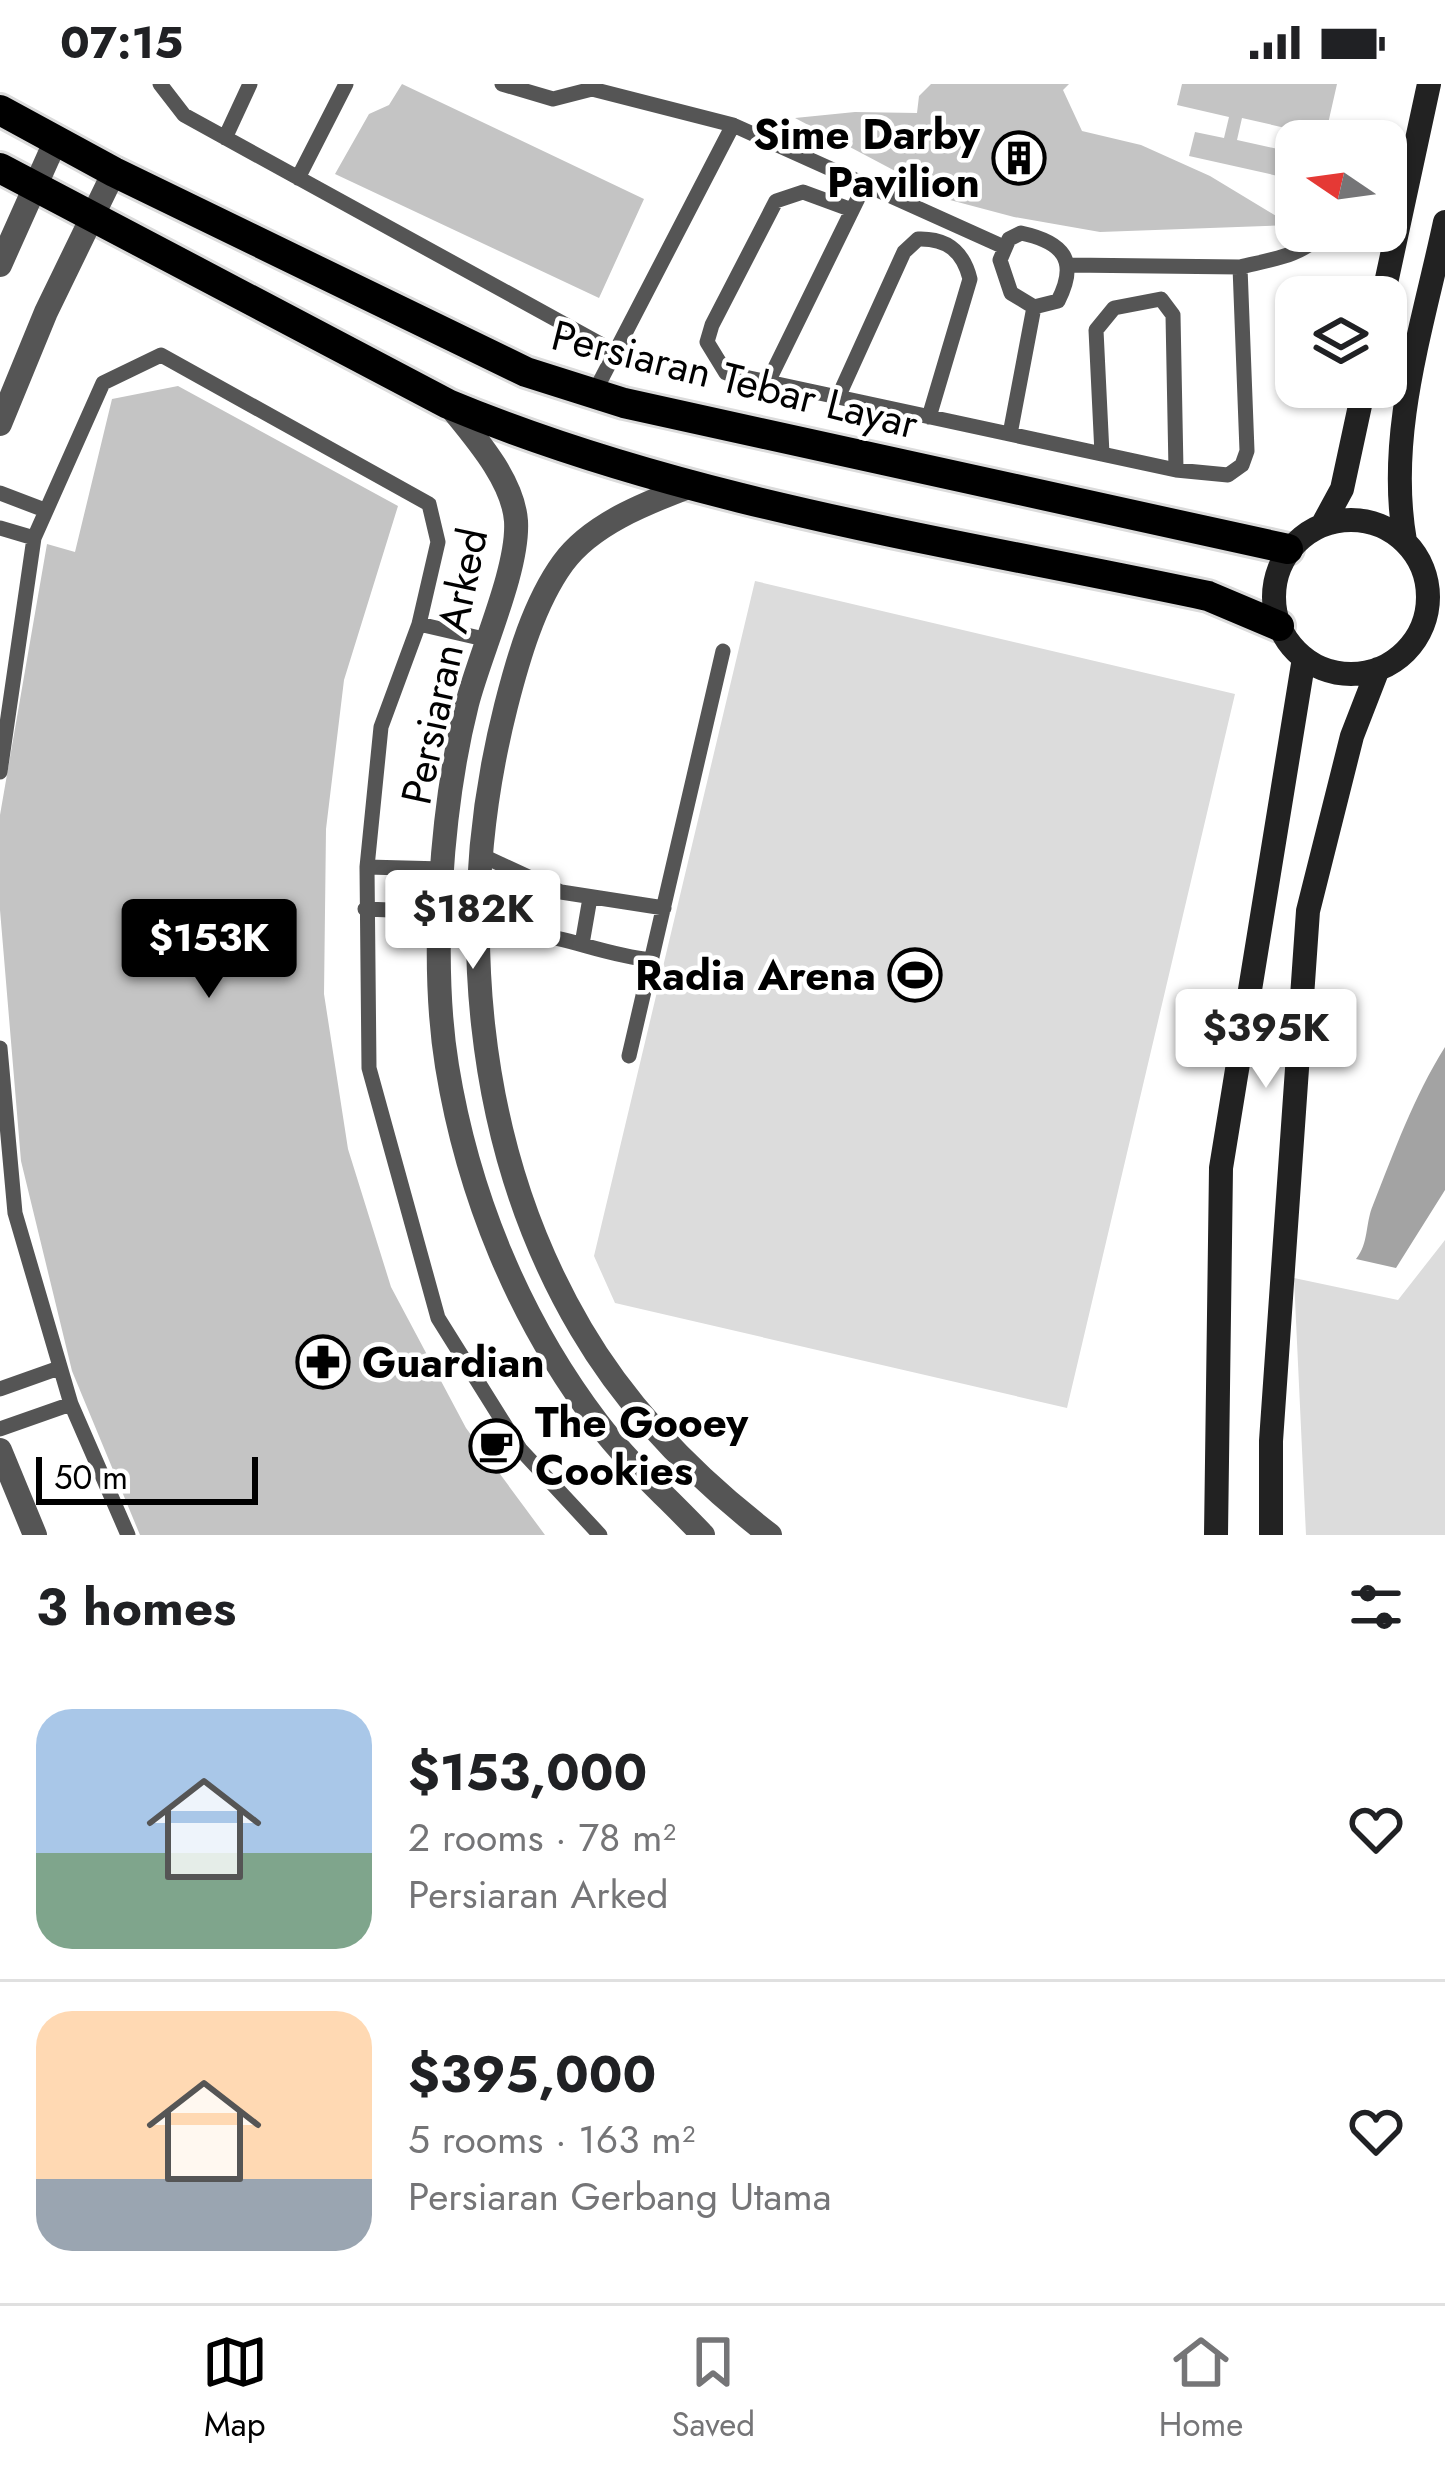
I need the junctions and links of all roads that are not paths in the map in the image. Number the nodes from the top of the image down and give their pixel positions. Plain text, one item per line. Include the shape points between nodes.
1 (160, 84) edge
2 (250, 84) edge
3 (346, 84) edge
4 (502, 84) edge
5 (1429, 84) edge
6 (0, 110) edge
7 (734, 125) junction
8 (225, 138) junction
9 (56, 140) junction
10 (0, 168) edge
11 (114, 172) junction
12 (298, 178) junction
13 (865, 184) junction
14 (33, 185) junction
15 (852, 210) junction
16 (90, 214) junction
17 (1445, 222) edge
18 (1004, 247) junction
19 (1294, 252) edge
20 (0, 265) edge
21 (1069, 265) junction
22 (1240, 267) junction
23 (1388, 276) edge
24 (1034, 307) junction
25 (614, 352) junction
26 (768, 382) junction
27 (593, 394) junction
28 (840, 394) junction
29 (448, 404) junction
30 (1359, 408) edge
31 (929, 417) junction
32 (0, 424) edge
33 (1010, 434) junction
34 (1102, 454) junction
35 (1176, 470) junction
36 (693, 484) junction
37 (0, 493) edge
38 (42, 509) junction
39 (1323, 524) junction
40 (0, 528) edge
41 (34, 538) junction
42 (1405, 541) junction
43 (1288, 549) junction
44 (419, 624) junction
45 (1279, 626) junction
46 (484, 639) junction
47 (723, 651) dead end
48 (1304, 658) junction
49 (1378, 669) junction
50 (0, 772) edge
51 (481, 855) junction
52 (367, 867) junction
53 (443, 869) junction
54 (590, 898) junction
55 (664, 908) junction
56 (365, 909) junction
57 (441, 912) junction
58 (477, 936) junction
59 (582, 944) junction
60 (652, 960) junction
61 (0, 1048) edge
62 (629, 1056) dead end
63 (59, 1368) junction
64 (0, 1390) edge
65 (71, 1404) junction
66 (0, 1430) edge
67 (0, 1450) edge
68 (35, 1535) edge
69 (128, 1535) edge
70 (600, 1535) edge
71 (703, 1535) edge
72 (768, 1535) edge
73 (1216, 1535) edge
74 (1271, 1535) edge

1 - 8 lane via 184,115
2 - 8 lane
3 - 12 lane
4 - 7 lane via 553,100 592,89
5 - 23 main road
6 - 9 main road, Persiaran Tebar Layar
7 - 13 lane
7 - 25 lane
8 - 12 lane
9 - 11 main road, Persiaran Tebar Layar
9 - 14 street
10 - 14 main road
11 - 16 street
11 - 27 main road, Persiaran Tebar Layar via 526,372
12 - 25 lane
13 - 15 lane
13 - 18 lane
14 - 16 main road
14 - 20 street
15 - 26 lane
15 - 26 lane via 803,192 776,202 712,325 706,342 726,373
16 - 29 main road
16 - 32 street
17 - 42 main road via 1401,432
18 - 21 lane via 1021,233 1041,238 1066,253
18 - 24 lane via 1006,281
19 - 22 lane
21 - 22 lane
21 - 24 lane via 1058,301
22 - 35 lane via 1242,464 1228,475
24 - 33 lane
25 - 27 lane
26 - 28 lane
27 - 43 main road, Persiaran Tebar Layar
28 - 31 lane
28 - 31 lane via 904,252 918,239 940,241 958,251 970,280
29 - 36 main road via 520,434
29 - 46 street, Persiaran Arked via 494,466 516,516 514,554
30 - 39 main road via 1342,488
31 - 33 lane
33 - 34 lane
34 - 35 lane
34 - 35 lane via 1096,330 1114,308 1160,299 1174,315
36 - 45 main road via 1208,596
36 - 51 street, Persiaran Arked via 582,542 563,563 513,679
37 - 38 lane
38 - 41 lane
38 - 44 lane via 103,383 161,355 429,504 438,542
39 - 42 main road via 1367,520
39 - 43 main road
40 - 41 lane
41 - 50 lane
42 - 49 main road via 1427,583 1427,607 1407,650
43 - 45 main road via 1275,588
44 - 46 lane
44 - 52 lane via 381,728
45 - 48 main road
46 - 53 street, Persiaran Arked via 457,746
47 - 55 lane
48 - 49 main road via 1347,675
48 - 73 main road via 1221,1168
49 - 74 main road via 1352,736 1308,911
51 - 54 lane via 525,879
51 - 58 street, Persiaran Arked
52 - 53 lane
52 - 56 lane
53 - 57 street, Persiaran Arked
54 - 55 lane
54 - 59 lane
55 - 60 lane
56 - 57 lane
56 - 70 lane via 369,1068 438,1318 520,1449
57 - 71 street, Persiaran Arked via 446,1063 473,1187 542,1345 600,1426
58 - 59 lane via 515,928
58 - 72 street, Persiaran Arked via 484,1044 503,1137 580,1329 702,1482
59 - 60 lane
60 - 62 lane
61 - 63 lane via 15,1214
63 - 64 lane
63 - 65 lane
65 - 66 lane
65 - 69 lane
67 - 68 street

